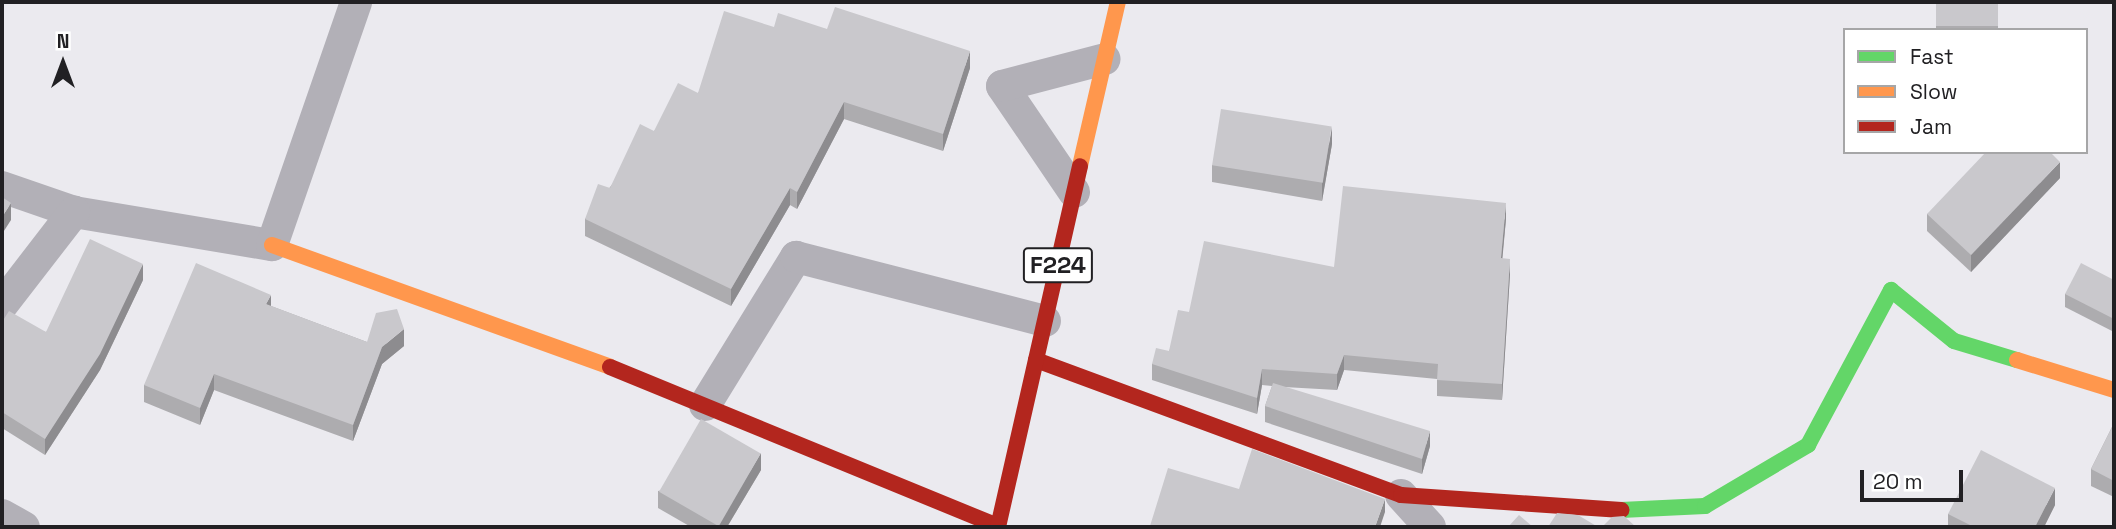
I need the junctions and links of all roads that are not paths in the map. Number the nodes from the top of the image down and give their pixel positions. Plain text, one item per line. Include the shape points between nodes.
1 (356, 2) edge
2 (1118, 2) edge
3 (1105, 59) junction
4 (2, 187) edge
5 (1074, 192) junction
6 (74, 212) junction
7 (272, 245) junction
8 (2, 305) edge
9 (1045, 321) junction
10 (1036, 360) junction
11 (2114, 390) edge
12 (705, 405) junction
13 (1401, 495) junction
14 (2, 515) edge
15 (998, 526) edge
16 (24, 527) edge
17 (1430, 527) edge

1 - 7 street
2 - 3 street, F224
3 - 5 street, F224
3 - 5 street via 1002,86
4 - 6 street
5 - 9 street, F224
6 - 7 street
6 - 8 street
7 - 12 street
9 - 10 street, F224
9 - 12 street via 796,257
10 - 13 street
10 - 15 street, F224
11 - 13 street via 1954,341 1891,290 1808,445 1705,506 1607,512
12 - 15 street
13 - 17 street
14 - 16 street

